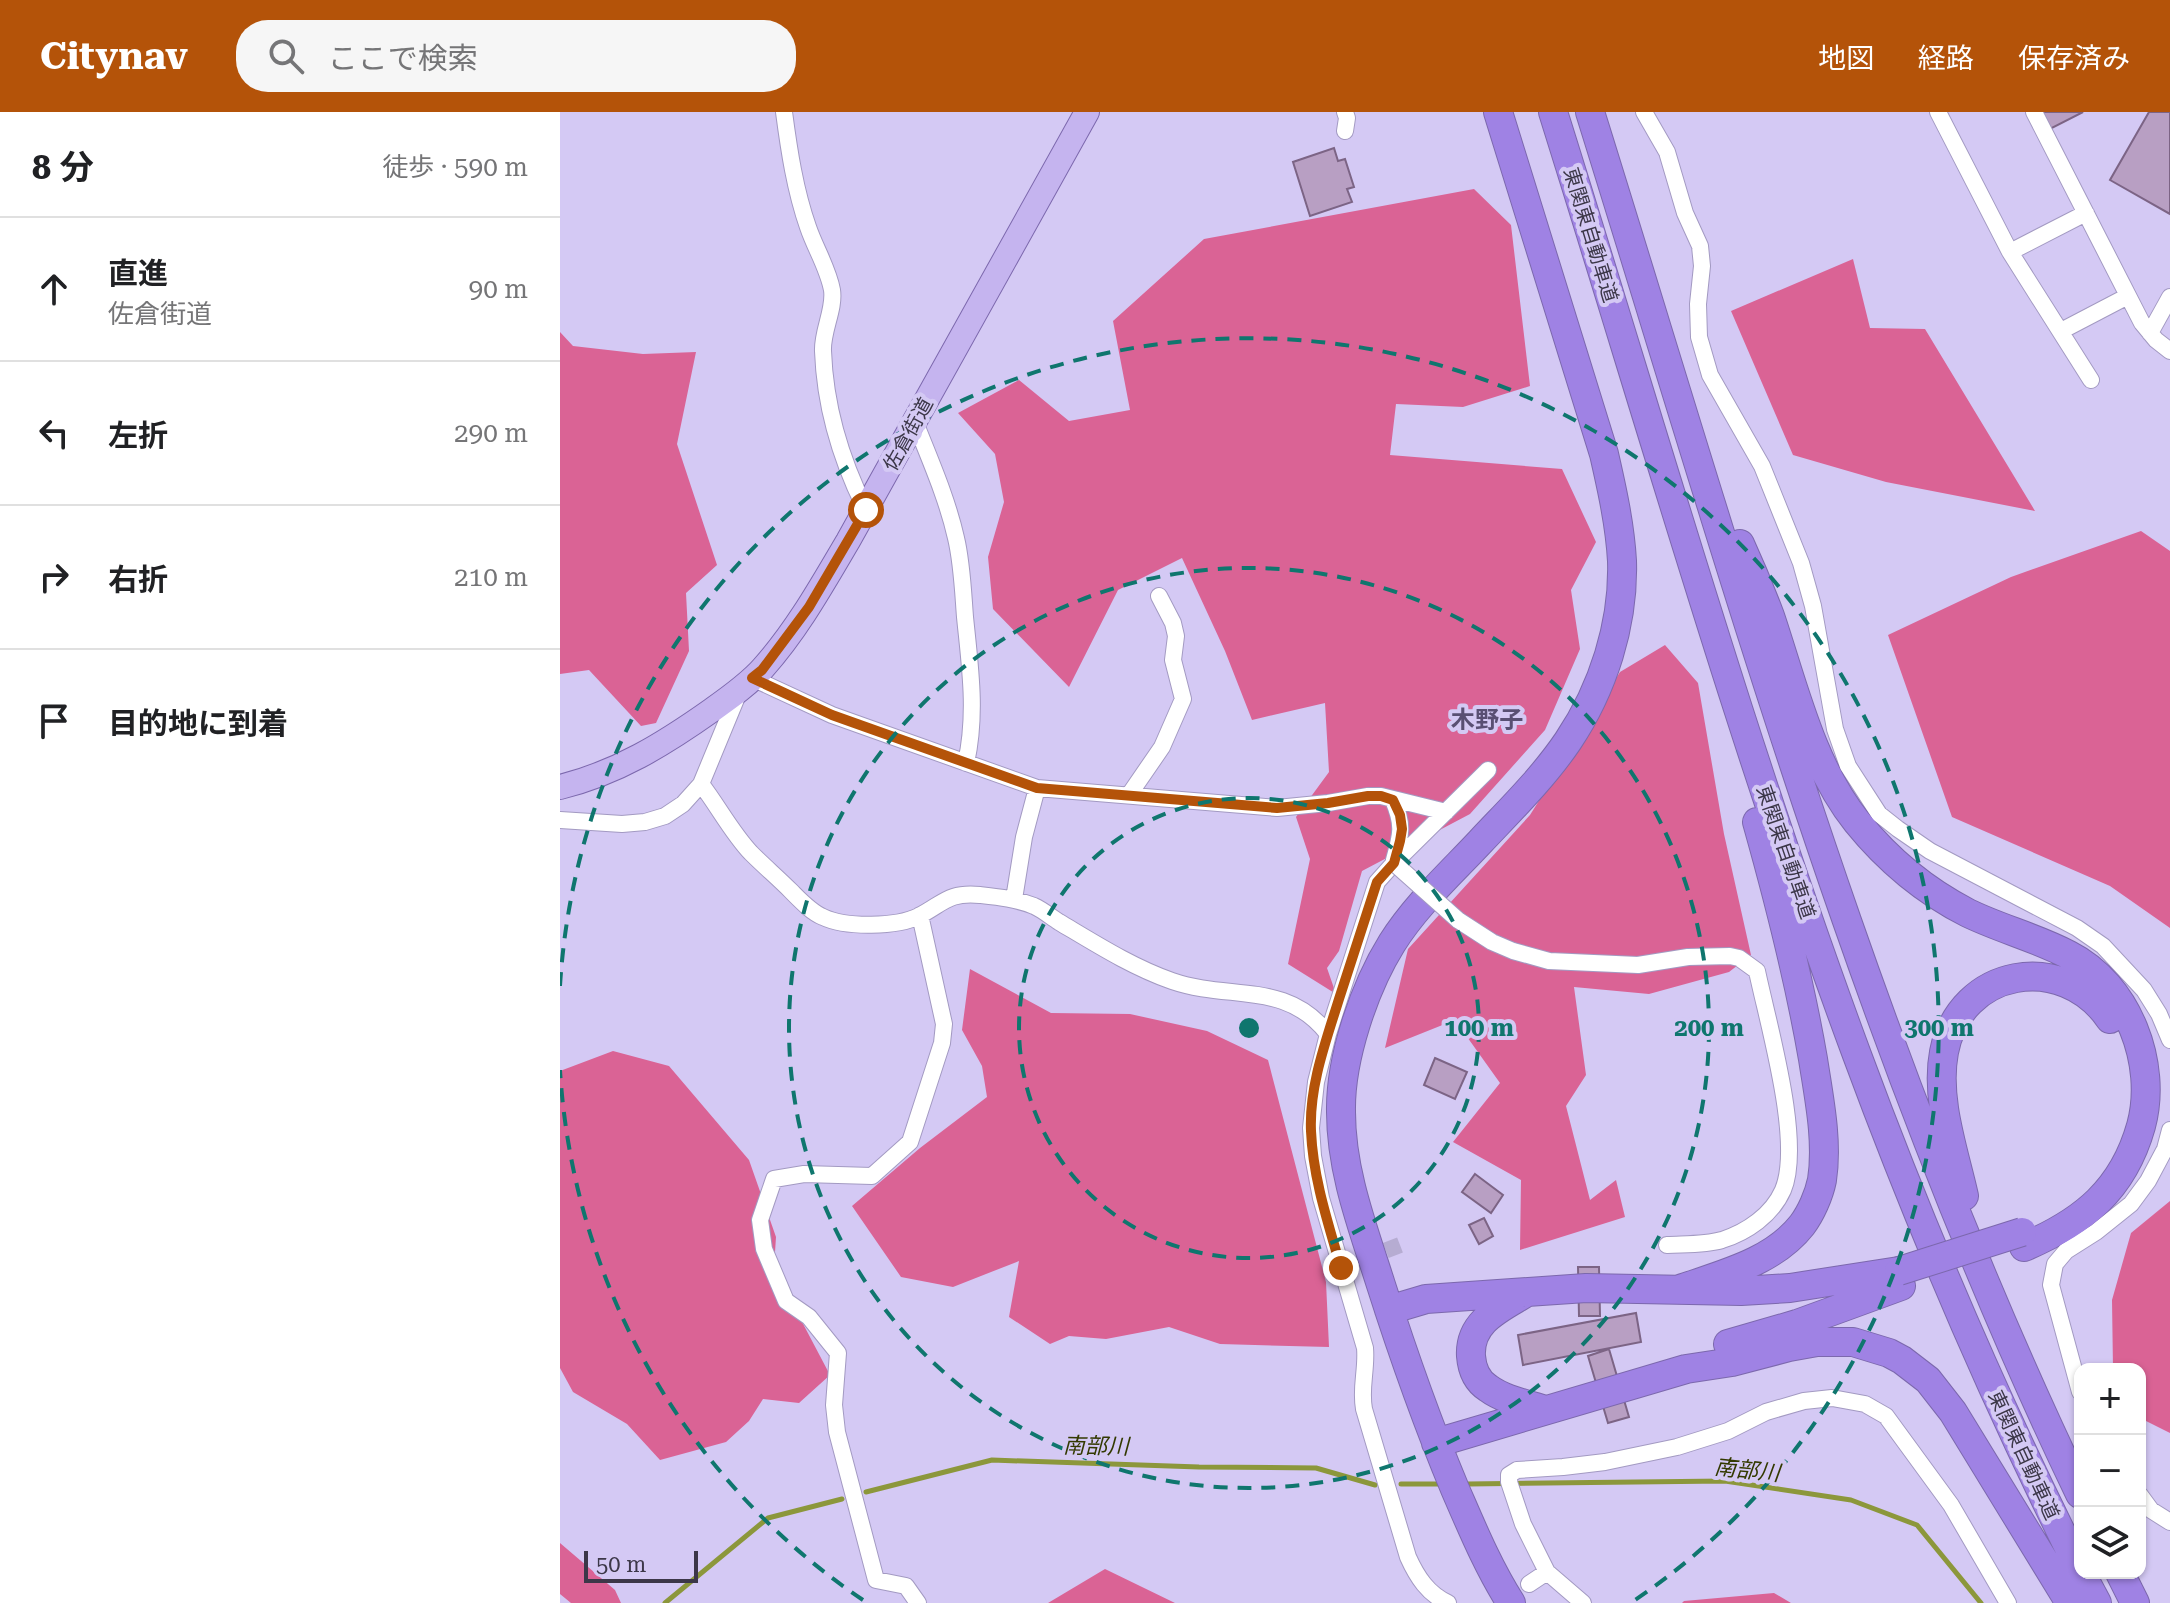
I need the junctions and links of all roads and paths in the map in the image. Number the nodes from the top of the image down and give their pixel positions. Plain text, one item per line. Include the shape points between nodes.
1 (784, 112) edge
2 (1087, 112) edge
3 (1345, 112) edge
4 (1498, 112) edge
5 (1553, 112) edge
6 (1590, 112) edge
7 (1644, 112) edge
8 (1938, 112) edge
9 (2034, 112) edge
10 (1345, 131) dead end
11 (2086, 213) junction
12 (2010, 252) junction
13 (2128, 296) junction
14 (2170, 297) edge
15 (2061, 331) junction
16 (2150, 333) junction
17 (2170, 351) edge
18 (2091, 380) dead end
19 (1682, 411) junction
20 (915, 422) junction
21 (1655, 450) junction
22 (866, 510) junction
23 (1159, 596) dead end
24 (747, 682) junction
25 (966, 763) junction
26 (1488, 770) dead end
27 (701, 784) junction
28 (560, 787) edge
29 (1037, 788) junction
30 (1129, 795) junction
31 (1393, 800) junction
32 (1446, 812) junction
33 (560, 820) edge
34 (1394, 863) junction
35 (1014, 899) junction
36 (920, 915) junction
37 (1328, 1034) junction
38 (2170, 1040) edge
39 (2170, 1130) edge
40 (2023, 1239) junction
41 (1667, 1245) dead end
42 (1900, 1279) junction
43 (1680, 1289) junction
44 (1528, 1292) junction
45 (1389, 1310) junction
46 (1686, 1369) junction
47 (2074, 1370) edge
48 (2026, 1376) junction
49 (1546, 1410) junction
50 (1436, 1443) junction
51 (2074, 1481) edge
52 (2146, 1503) edge
53 (2170, 1522) edge
54 (2074, 1558) edge
55 (1547, 1572) junction
56 (2085, 1579) edge
57 (2123, 1579) edge
58 (1520, 1593) edge
59 (918, 1603) edge
60 (1448, 1603) edge
61 (1583, 1603) edge
62 (2008, 1603) edge
63 (2070, 1603) edge
64 (2097, 1603) edge
65 (2135, 1603) edge

1 - 22 street via 807,224 833,295 823,347 835,434
2 - 20 main road, 佐倉街道
3 - 10 street
4 - 45 highway via 1604,454 1622,562 1619,611 1608,659 1567,743 1417,909 1392,942 1364,1001 1345,1071 1342,1145
5 - 21 highway, 東関東自動車道
6 - 19 highway, 東関東自動車道
7 - 38 street via 1667,152 1700,246 1699,337 1710,375 1762,466 1801,563 1835,729 1848,766 1879,814 1898,829 2103,946 2144,990
8 - 12 street
9 - 11 street
11 - 12 street
11 - 13 street
12 - 15 street
13 - 15 street
13 - 16 street
14 - 16 street
15 - 18 street
16 - 17 street
19 - 40 highway via 1770,615 1814,745 1855,820 1884,853 1945,899 2071,955 2116,997 2139,1043 2147,1095 2128,1163 2080,1218 2047,1237
19 - 48 highway, 東関東自動車道 via 1848,927 1941,1177
20 - 22 main road, 佐倉街道
20 - 25 street via 956,538 973,713
21 - 43 highway via 1800,985 1819,1094 1824,1161 1814,1204 1786,1242 1759,1259
21 - 54 highway, 東関東自動車道 via 1857,1055 1955,1301
22 - 24 main road, 佐倉街道 via 809,607
23 - 30 street via 1173,623 1173,660 1183,699 1162,747
24 - 25 street
24 - 27 street
24 - 28 main road, 佐倉街道 via 655,749
25 - 29 street
26 - 32 street
27 - 33 street via 683,804 645,822
27 - 36 street via 749,851 821,917 871,924
29 - 30 street
29 - 35 street
30 - 31 street via 1277,808 1368,796
31 - 32 street
31 - 34 street via 1402,829
32 - 34 street
34 - 37 street via 1377,882
34 - 41 street, bridge via 1458,920 1513,951 1549,961 1638,965 1730,956 1757,971 1784,1099 1789,1144 1783,1189 1762,1218 1741,1232 1721,1240
35 - 36 street via 957,896
35 - 37 street via 1141,969 1196,987 1289,1002 1315,1018
36 - 59 street via 944,1024 910,1142 872,1176 804,1174 774,1179 760,1220 764,1249 786,1301 809,1317 838,1353 837,1432 876,1580 906,1586
37 - 60 street via 1316,1082 1312,1142 1321,1198 1365,1348 1364,1409 1408,1557 1427,1588
39 - 47 street via 2165,1149 2131,1204 2055,1264 2051,1285
40 - 42 highway, bridge
40 - 48 highway via 2104,1171 2120,1142 2132,1091 2120,1038 2103,1008 2072,985 2031,976 1997,983 1965,1007 1949,1034 1942,1072 1946,1118 1967,1212
42 - 43 highway via 1741,1291
42 - 46 highway via 1797,1324 1731,1342
43 - 44 highway
44 - 45 highway via 1426,1299
44 - 49 highway via 1479,1325 1471,1343 1472,1363 1486,1387
45 - 50 highway
46 - 49 highway
46 - 63 highway via 1835,1340 1902,1360 1928,1380 1953,1412
48 - 51 highway, 東関東自動車道
49 - 50 highway
50 - 58 highway via 1480,1548
52 - 53 street
55 - 58 street
55 - 61 street
55 - 62 street via 1509,1482 1517,1470 1605,1462 1677,1447 1766,1412 1832,1398 1865,1404 1886,1416 1951,1505
56 - 64 highway, 東関東自動車道
57 - 65 highway

